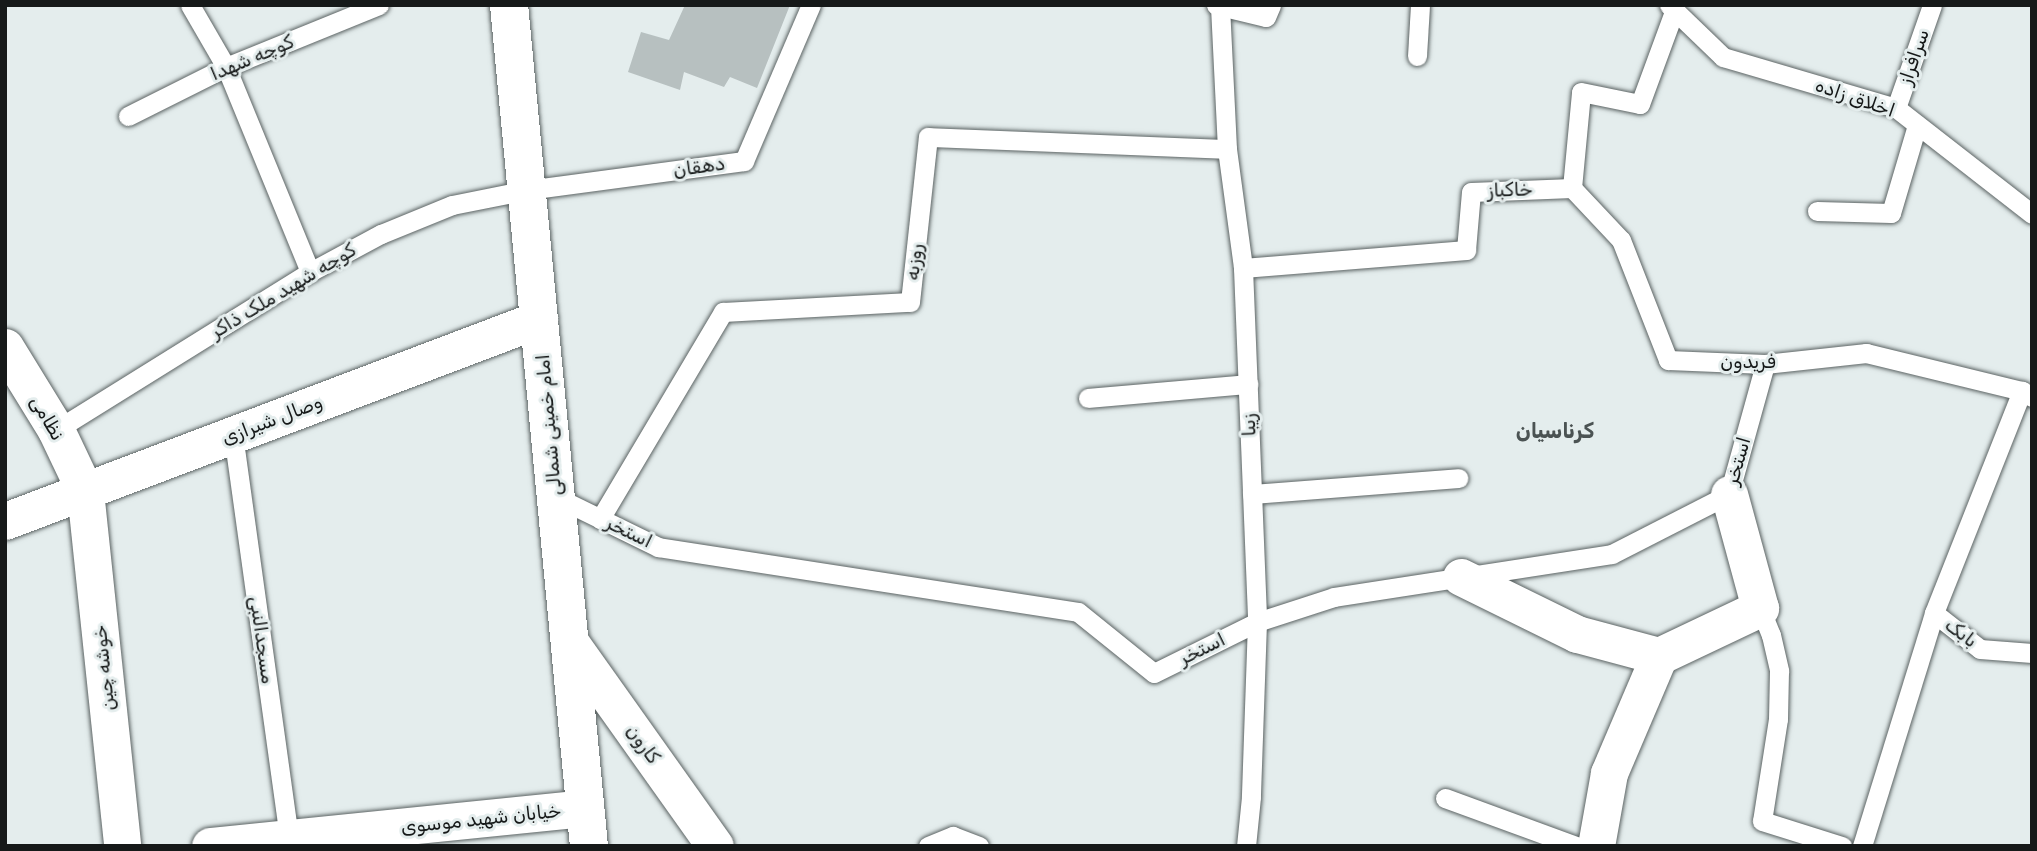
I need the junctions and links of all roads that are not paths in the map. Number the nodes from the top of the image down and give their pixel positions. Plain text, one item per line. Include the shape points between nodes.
1 (190, 5) edge
2 (379, 5) edge
3 (509, 5) edge
4 (811, 5) edge
5 (1271, 5) edge
6 (1420, 5) edge
7 (1932, 5) edge
8 (1218, 6) edge
9 (1672, 7) edge
10 (1417, 56) dead end
11 (226, 68) junction
12 (1896, 108) junction
13 (128, 116) dead end
14 (1917, 125) junction
15 (1227, 149) junction
16 (1572, 188) junction
17 (527, 190) junction
18 (2029, 207) edge
19 (1817, 211) dead end
20 (1243, 268) junction
21 (310, 272) junction
22 (539, 319) junction
23 (5, 347) edge
24 (1765, 363) junction
25 (1248, 384) junction
26 (2027, 394) edge
27 (1088, 398) dead end
28 (56, 430) junction
29 (233, 434) junction
30 (1458, 478) dead end
31 (85, 491) junction
32 (1252, 494) junction
33 (1728, 494) junction
34 (556, 497) junction
35 (600, 519) junction
36 (5, 521) edge
37 (1461, 577) junction
38 (1760, 608) junction
39 (1934, 613) junction
40 (1257, 622) junction
41 (570, 642) junction
42 (2032, 653) edge
43 (1659, 656) junction
44 (1445, 798) dead end
45 (586, 808) junction
46 (290, 842) edge
47 (122, 846) edge
48 (210, 846) edge
49 (589, 846) edge
50 (715, 846) edge
51 (928, 846) edge
52 (979, 846) edge
53 (1246, 846) edge
54 (1576, 846) edge
55 (1595, 846) edge
56 (1842, 846) edge
57 (1861, 846) edge

1 - 11 lane
2 - 11 lane, کوچه شهدا
3 - 17 main road, امام خمینی شمالی
4 - 17 lane, دهقان via 744,161
5 - 8 lane via 1266,17
6 - 10 lane
7 - 12 lane, سرافراز
8 - 15 lane, زیبا
9 - 12 lane, اخلاق زاده via 1723,57
9 - 16 lane via 1640,104 1581,92
11 - 13 lane, کوچه شهدا
11 - 21 lane
12 - 14 lane, اخلاق زاده
14 - 18 lane, اخلاق زاده
14 - 19 lane via 1891,213
15 - 20 lane, زیبا
15 - 35 lane, روزبه via 928,137 910,302 723,312
16 - 20 lane, خاکباز via 1471,192 1466,250
16 - 24 lane, فریدون via 1621,240 1668,360
17 - 21 lane, کوچه شهید ملک ذاکر via 452,205 381,234
17 - 22 main road, امام خمینی شمالی
20 - 25 lane, زیبا
21 - 28 lane, کوچه شهید ملک ذاکر
22 - 29 street, وصال شیرازی
22 - 34 main road, امام خمینی شمالی
23 - 28 street, نظامی
24 - 26 lane, فریدون via 1866,352
24 - 33 lane, استخر
25 - 27 lane
25 - 32 lane, زیبا
26 - 39 lane
28 - 31 street, نظامی
29 - 31 street, وصال شیرازی
29 - 46 lane, مسجدالنبی
30 - 32 lane
31 - 36 street, وصال شیرازی
31 - 47 street, خوشه چین
32 - 40 lane, زیبا
33 - 37 lane, استخر via 1612,554
33 - 38 street
34 - 35 lane, استخر
34 - 41 main road, امام خمینی شمالی
35 - 40 lane, استخر via 658,547 1078,612 1154,673
37 - 40 lane, استخر via 1334,597
37 - 43 street via 1577,634
38 - 43 street
38 - 56 lane via 1779,671 1778,719 1762,821
39 - 42 lane, بابک via 1980,649
39 - 57 lane
40 - 53 lane, زیبا
41 - 45 main road, امام خمینی شمالی
41 - 50 street, کارون
43 - 55 street via 1609,773
44 - 54 lane
45 - 46 street, خیابان شهید موسوی
45 - 49 main road, امام خمینی شمالی
46 - 48 street, خیابان شهید موسوی
51 - 52 lane via 953,836

